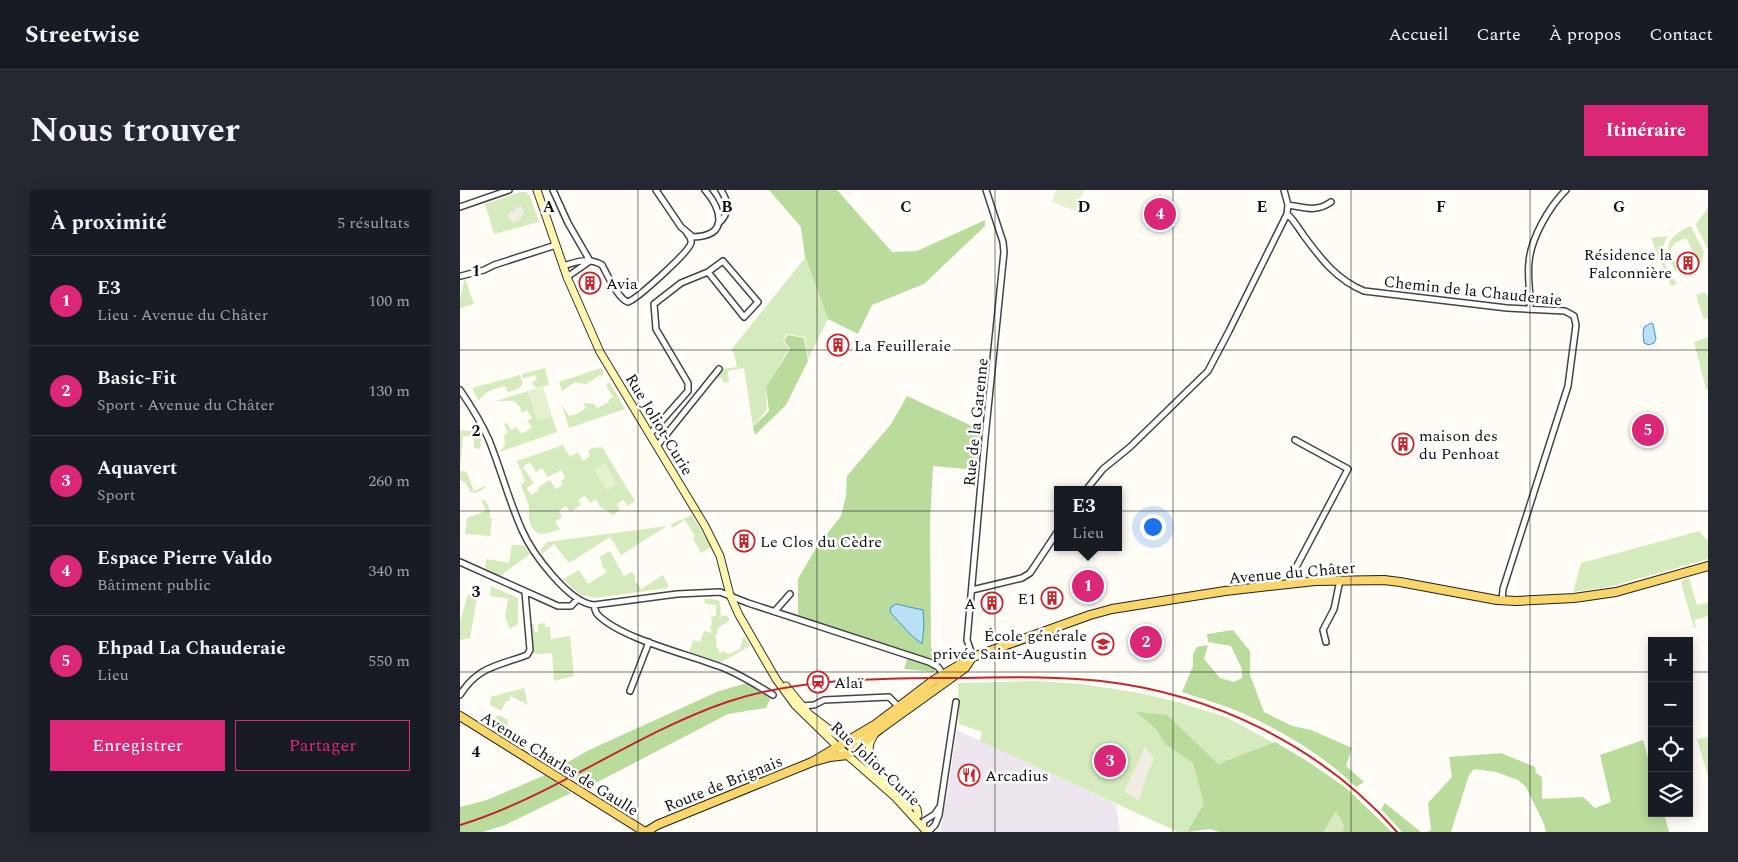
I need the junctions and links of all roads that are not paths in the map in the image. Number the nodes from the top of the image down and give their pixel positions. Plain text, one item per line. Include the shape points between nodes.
1 (509, 190) edge
2 (537, 190) edge
3 (553, 190) edge
4 (656, 190) edge
5 (705, 190) edge
6 (721, 190) edge
7 (986, 190) edge
8 (1284, 190) edge
9 (1566, 190) edge
10 (1331, 202) dead end
11 (1288, 205) junction
12 (460, 207) edge
13 (1287, 214) junction
14 (718, 225) junction
15 (687, 233) junction
16 (556, 245) junction
17 (590, 261) junction
18 (563, 266) junction
19 (708, 272) junction
20 (461, 276) edge
21 (567, 277) junction
22 (1530, 310) junction
23 (719, 369) dead end
24 (460, 390) edge
25 (650, 434) junction
26 (1294, 440) dead end
27 (657, 446) junction
28 (1089, 486) edge
29 (1054, 537) edge
30 (460, 562) edge
31 (1708, 566) edge
32 (1340, 580) junction
33 (1290, 584) junction
34 (972, 590) junction
35 (525, 592) junction
36 (790, 594) dead end
37 (730, 595) junction
38 (578, 599) junction
39 (1502, 601) junction
40 (594, 605) junction
41 (775, 611) junction
42 (649, 642) junction
43 (1326, 642) dead end
44 (973, 657) junction
45 (770, 667) junction
46 (943, 674) junction
47 (630, 691) dead end
48 (460, 695) edge
49 (773, 695) dead end
50 (956, 702) dead end
51 (802, 706) junction
52 (899, 707) junction
53 (460, 716) edge
54 (874, 734) junction
55 (838, 747) junction
56 (850, 748) junction
57 (812, 762) junction
58 (939, 808) junction
59 (918, 815) junction
60 (927, 829) edge
61 (645, 832) edge

1 - 12 street
2 - 16 main road, Rue Joliot-Curie
3 - 17 street via 561,211
4 - 15 street
5 - 14 street via 720,216
6 - 14 street via 727,205 724,218
7 - 34 street, Rue de la Garenne via 1004,247
8 - 11 street
9 - 22 street via 1534,240 1529,261
10 - 11 street via 1322,208 1311,209
11 - 13 street
13 - 22 street, Chemin de la Chauderaie via 1323,262 1338,276 1364,291
13 - 28 street via 1208,370 1130,447 1103,469
14 - 15 street via 712,233 702,237
15 - 17 street via 691,244 682,256 628,302 620,296 602,264
16 - 18 main road, Rue Joliot-Curie
16 - 20 street
17 - 18 street
17 - 21 street
18 - 21 main road, Rue Joliot-Curie
19 - 19 street via 723,261 758,302 744,317
19 - 25 street via 682,283 654,304 656,329 688,383 688,391
21 - 25 main road, Rue Joliot-Curie via 600,352
22 - 39 street, Chemin de la Chauderaie via 1569,313 1574,316 1576,325 1568,386 1503,589
23 - 27 street
24 - 38 street via 488,439 523,532 556,579
25 - 27 main road, Rue Joliot-Curie
26 - 33 street via 1348,469
27 - 37 main road, Rue Joliot-Curie via 716,546
29 - 34 street via 1030,572 1022,578
30 - 35 street
31 - 39 main road, Avenue du Châter via 1604,595
32 - 33 main road, Avenue du Châter
32 - 39 main road, Avenue du Châter via 1400,582
32 - 43 street via 1334,609 1323,630
33 - 44 main road, Avenue du Châter via 1112,609
34 - 44 street, Rue de la Garenne via 967,640
35 - 38 street via 562,607 571,606
35 - 48 street via 530,650 527,655 484,670 466,685
36 - 41 street
37 - 40 street via 720,592 677,594
37 - 41 street
37 - 45 main road, Rue Joliot-Curie
38 - 40 street
40 - 42 street via 597,615 611,625
41 - 46 street via 928,662
42 - 47 street
42 - 49 street via 729,670
44 - 46 main road, Route de Brignais
44 - 54 main road, Route de Brignais via 965,668
45 - 51 main road, Rue Joliot-Curie
45 - 55 main road, Rue Joliot-Curie via 799,711
46 - 52 main road, Route de Brignais
50 - 58 street
51 - 52 street via 824,700 889,697
51 - 56 main road, Rue Joliot-Curie
52 - 56 main road, Route de Brignais
53 - 61 main road, Avenue Charles de Gaulle
54 - 56 main road, Route de Brignais
54 - 59 main road, Rue Joliot-Curie via 868,746 871,759 906,795
55 - 56 main road, Route de Brignais
55 - 56 main road, Rue Joliot-Curie
55 - 57 main road, Route de Brignais
56 - 57 main road, Route de Brignais
56 - 59 main road, Rue Joliot-Curie
56 - 60 main road, Rue Joliot-Curie
57 - 61 main road, Route de Brignais
58 - 60 street
58 - 60 street via 935,825
59 - 60 main road, Rue Joliot-Curie

